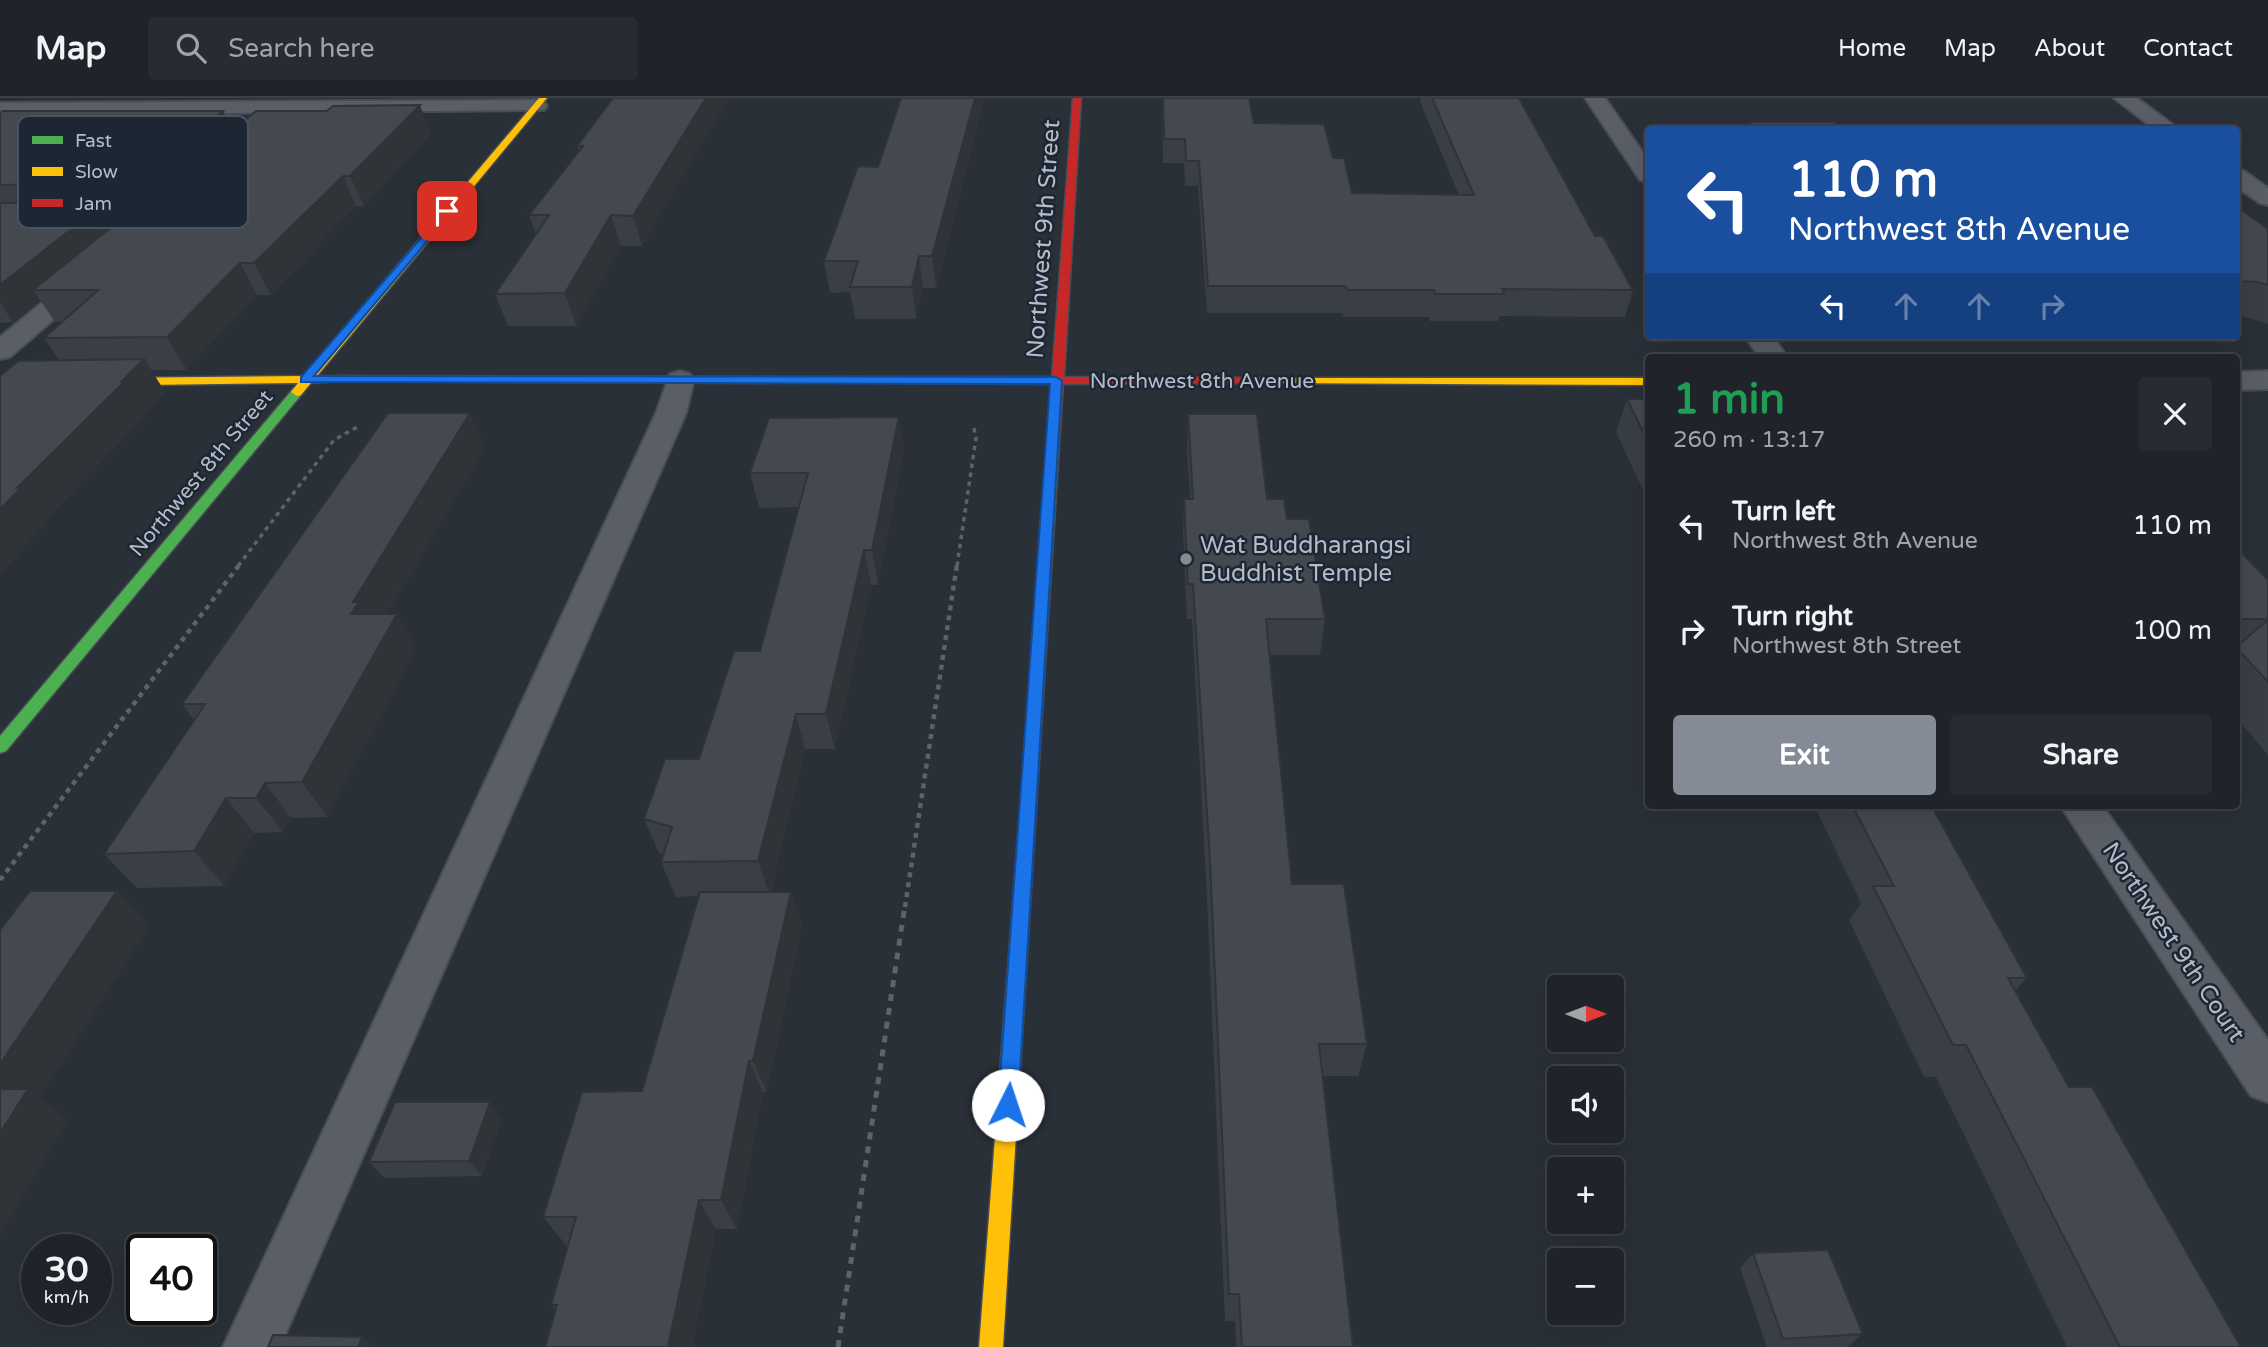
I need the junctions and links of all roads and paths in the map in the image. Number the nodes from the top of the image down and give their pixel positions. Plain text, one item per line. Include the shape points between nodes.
1 (1077, 98) edge
2 (1595, 98) edge
3 (2124, 98) edge
4 (540, 102) edge
5 (292, 107) junction
6 (0, 109) edge
7 (2164, 126) edge
8 (260, 134) edge
9 (1645, 171) edge
10 (2240, 179) edge
11 (2268, 198) edge
12 (103, 265) edge
13 (0, 351) edge
14 (305, 379) junction
15 (680, 380) junction
16 (2240, 380) edge
17 (2268, 380) edge
18 (1056, 381) junction
19 (1645, 382) edge
20 (0, 383) edge
21 (965, 417) dead end
22 (368, 422) dead end
23 (0, 747) edge
24 (2083, 809) edge
25 (0, 880) edge
26 (2268, 1080) edge
27 (251, 1347) edge
28 (838, 1347) edge
29 (991, 1347) edge

1 - 18 street, Northwest 9th Street
2 - 9 street
3 - 7 street
4 - 5 street
4 - 14 street, Northwest 8th Street
5 - 6 street
5 - 8 street
10 - 11 street
12 - 13 street
14 - 15 street, Northwest 8th Avenue
14 - 20 street, Northwest 8th Avenue
14 - 23 street, Northwest 8th Street
15 - 18 street, Northwest 8th Avenue
15 - 27 street via 671,413
16 - 17 street
18 - 19 street, Northwest 8th Avenue
18 - 29 street, Northwest 9th Street
21 - 28 path via 972,420 976,438
22 - 25 path via 334,440
24 - 26 street, Northwest 9th Court

